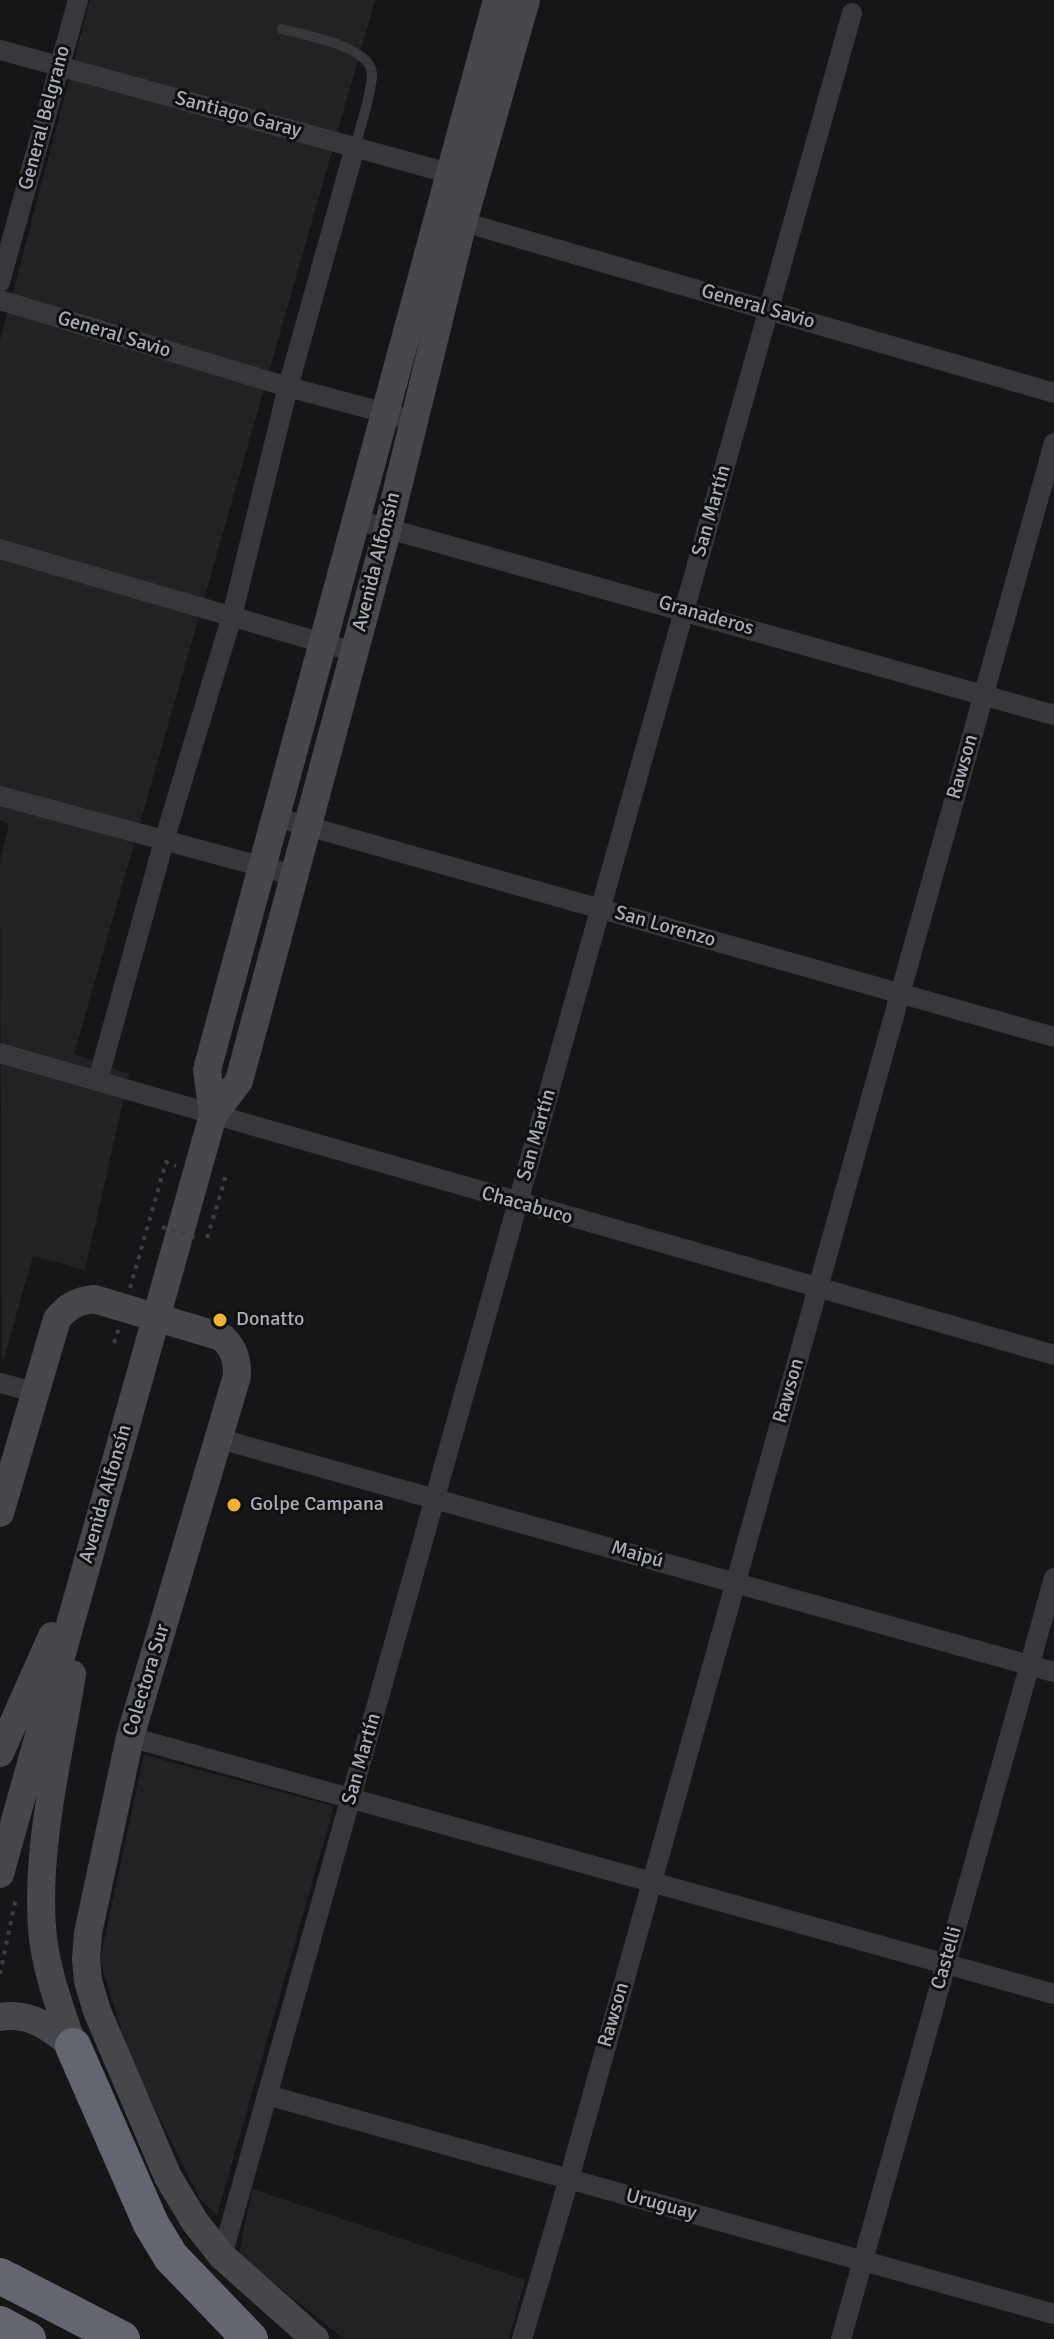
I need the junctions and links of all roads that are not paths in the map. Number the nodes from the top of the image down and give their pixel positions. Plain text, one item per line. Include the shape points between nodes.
1 (78, 0) edge
2 (497, 0) edge
3 (526, 0) edge
4 (852, 13) dead end
5 (282, 29) dead end
6 (0, 50) edge
7 (59, 66) junction
8 (355, 147) junction
9 (462, 176) junction
10 (463, 222) junction
11 (0, 282) edge
12 (0, 300) edge
13 (768, 310) junction
14 (288, 387) junction
15 (1054, 393) edge
16 (384, 413) junction
17 (412, 420) junction
18 (1054, 443) edge
19 (357, 520) junction
20 (388, 527) junction
21 (0, 549) edge
22 (684, 610) junction
23 (232, 616) junction
24 (324, 643) junction
25 (354, 652) junction
26 (983, 695) junction
27 (1054, 715) edge
28 (0, 796) edge
29 (275, 817) junction
30 (307, 826) junction
31 (164, 841) junction
32 (261, 867) junction
33 (293, 875) junction
34 (600, 909) junction
35 (900, 993) junction
36 (1054, 1037) edge
37 (0, 1053) edge
38 (98, 1080) junction
39 (213, 1115) junction
40 (518, 1203) junction
41 (818, 1288) junction
42 (155, 1316) junction
43 (1054, 1355) edge
44 (0, 1383) edge
45 (34, 1392) junction
46 (220, 1439) junction
47 (435, 1499) junction
48 (0, 1513) edge
49 (91, 1548) junction
50 (1054, 1578) edge
51 (735, 1583) junction
52 (1029, 1665) junction
53 (1054, 1672) edge
54 (130, 1737) junction
55 (0, 1753) edge
56 (351, 1798) junction
57 (0, 1874) edge
58 (652, 1882) junction
59 (946, 1964) junction
60 (1054, 1994) edge
61 (0, 2017) edge
62 (73, 2046) junction
63 (267, 2095) junction
64 (569, 2179) junction
65 (222, 2256) junction
66 (863, 2261) junction
67 (0, 2276) edge
68 (1054, 2314) edge
69 (0, 2324) edge
70 (28, 2339) edge
71 (122, 2339) edge
72 (250, 2339) edge
73 (315, 2339) edge
74 (522, 2339) edge
75 (841, 2339) edge

1 - 7 street, General Belgrano
2 - 9 main road, Avenida Alfonsín
3 - 9 main road, Avenida Alfonsín
4 - 13 street, San Martín
5 - 8 lane via 353,50 368,61 372,73
6 - 7 street, Santiago Garay
7 - 8 street, Santiago Garay
7 - 11 street, General Belgrano
8 - 9 street, Santiago Garay
8 - 14 street
9 - 10 main road, Avenida Alfonsín
9 - 16 main road, Avenida Alfonsín
10 - 13 street, General Savio
10 - 17 main road, Avenida Alfonsín
12 - 14 street, General Savio
13 - 15 street, General Savio
13 - 22 street, San Martín
14 - 16 street, General Savio
14 - 23 street
16 - 17 street, General Savio
16 - 19 main road, Avenida Alfonsín
17 - 20 main road, Avenida Alfonsín
18 - 26 street, Rawson
19 - 20 street, Granaderos
19 - 24 main road, Avenida Alfonsín
20 - 22 street, Granaderos
20 - 25 main road, Avenida Alfonsín
21 - 23 street
22 - 26 street, Granaderos
22 - 34 street, San Martín
23 - 24 street
23 - 31 street
24 - 25 street
24 - 29 main road, Avenida Alfonsín
25 - 30 main road, Avenida Alfonsín
26 - 27 street, Granaderos
26 - 35 street, Rawson
28 - 31 street
29 - 30 street, San Lorenzo
29 - 32 main road, Avenida Alfonsín
30 - 33 main road, Avenida Alfonsín
30 - 34 street, San Lorenzo
31 - 32 street
31 - 38 street
32 - 33 street
32 - 39 main road, Avenida Alfonsín via 207,1070
33 - 39 main road, Avenida Alfonsín via 239,1081
34 - 35 street, San Lorenzo
34 - 40 street, San Martín
35 - 36 street, San Lorenzo
35 - 41 street, Rawson
37 - 38 street, Chacabuco
38 - 39 street, Chacabuco
39 - 40 street, Chacabuco
39 - 42 main road, Avenida Alfonsín
40 - 41 street, Chacabuco
40 - 47 street, San Martín
41 - 43 street, Chacabuco
41 - 51 street, Rawson
42 - 45 main road, Colectora Sur via 94,1299 66,1308 57,1319
42 - 46 main road, Colectora Sur via 222,1337 232,1347 237,1376
42 - 49 main road, Avenida Alfonsín
44 - 45 street
45 - 48 main road, Colectora Sur
46 - 47 street, Maipú
46 - 54 main road, Colectora Sur
47 - 51 street, Maipú
47 - 56 street, San Martín
49 - 55 main road
49 - 57 main road, Avenida Alfonsín
49 - 62 main road via 40,1890 50,1977
50 - 52 street, Castelli
51 - 52 street, Maipú
51 - 58 street, Rawson
52 - 53 street, Maipú
52 - 59 street, Castelli
54 - 56 street
54 - 65 main road, Colectora Sur via 88,1933 88,1981 168,2177
56 - 58 street
56 - 63 street, San Martín
58 - 59 street
58 - 64 street, Rawson
59 - 60 street
59 - 66 street, Castelli
61 - 62 main road via 27,2017 49,2026
62 - 72 highway via 151,2224 171,2257
63 - 64 street, Uruguay
63 - 65 street, San Martín
64 - 66 street, Uruguay
64 - 74 street, Rawson
65 - 73 main road, Colectora Sur
66 - 68 street, Uruguay
66 - 75 street, Castelli
67 - 71 highway
69 - 70 highway

